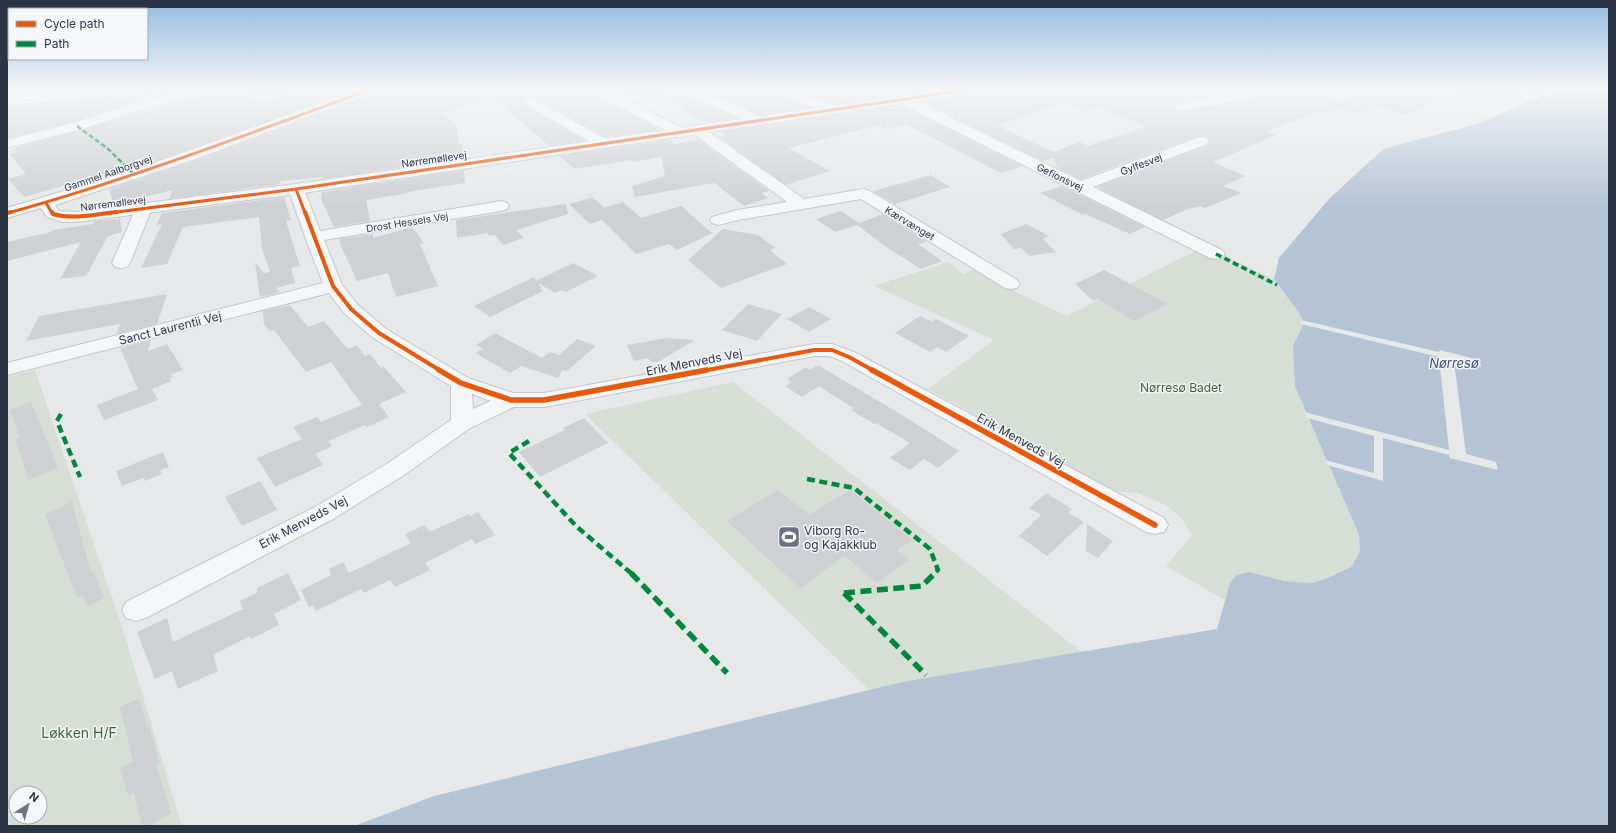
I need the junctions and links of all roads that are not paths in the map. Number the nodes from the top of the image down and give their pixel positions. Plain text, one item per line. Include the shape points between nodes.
1 (69, 128) edge
2 (263, 128) edge
3 (576, 128) edge
4 (671, 128) edge
5 (710, 128) edge
6 (960, 128) edge
7 (697, 130) junction
8 (681, 133) junction
9 (1202, 141) dead end
10 (603, 143) junction
11 (7, 144) edge
12 (1080, 187) junction
13 (296, 189) junction
14 (46, 203) junction
15 (802, 205) junction
16 (501, 206) dead end
17 (144, 208) junction
18 (7, 213) edge
19 (718, 220) dead end
20 (313, 237) junction
21 (1216, 254) dead end
22 (121, 262) dead end
23 (1011, 284) dead end
24 (333, 286) junction
25 (7, 369) edge
26 (461, 383) junction
27 (511, 400) junction
28 (462, 423) junction
29 (1155, 525) dead end
30 (136, 610) dead end

1 - 11 street
2 - 14 street, Gammel Aalborgvej
3 - 10 street
4 - 8 street
5 - 7 street, Nørremøllevej
6 - 12 street, Gefionsvej
7 - 8 street, Nørremøllevej
7 - 15 street
8 - 10 street, Nørremøllevej
9 - 12 street, Gylfesvej
10 - 13 street, Nørremøllevej
12 - 21 street, Gefionsvej
13 - 17 street, Nørremøllevej
13 - 20 street, Erik Menveds Vej
14 - 17 street, Nørremøllevej via 53,214 64,217
14 - 18 street, Gammel Aalborgvej
15 - 19 street, Kærvænget
15 - 23 street, Kærvænget via 864,194
16 - 20 street, Drost Hessels Vej
17 - 22 street, Nørremøllevej
20 - 24 street, Erik Menveds Vej
24 - 25 street, Sanct Laurentii Vej
24 - 26 street, Erik Menveds Vej via 351,309 379,333
26 - 27 street, Erik Menveds Vej
26 - 28 street
27 - 28 street, Erik Menveds Vej
27 - 29 street, Erik Menveds Vej via 544,400 814,350 832,350
28 - 30 street, Erik Menveds Vej via 396,469 324,513

